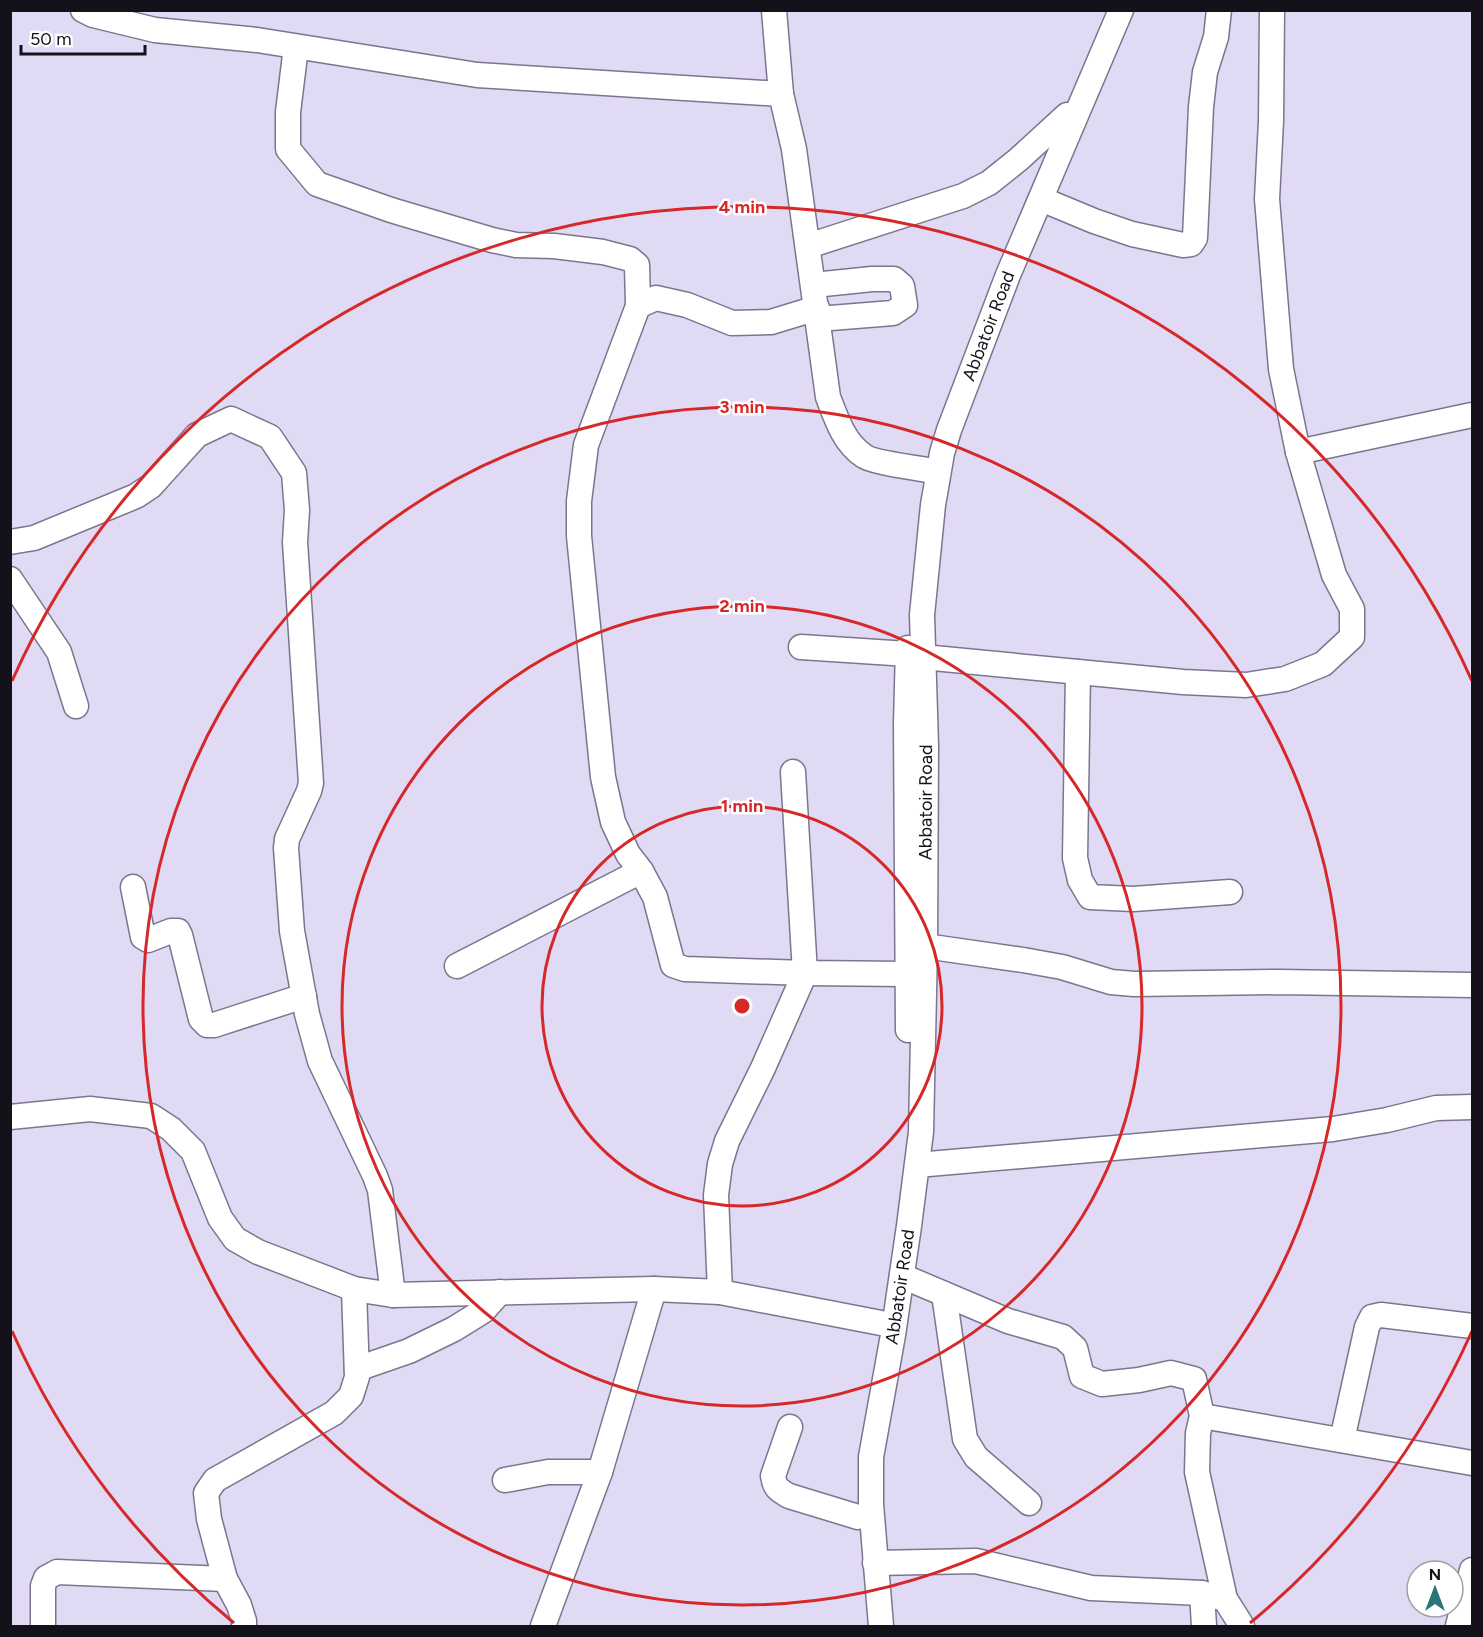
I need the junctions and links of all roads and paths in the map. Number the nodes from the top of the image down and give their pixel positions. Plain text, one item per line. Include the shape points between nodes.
1 (82, 10) edge
2 (774, 10) edge
3 (1110, 10) edge
4 (1121, 10) edge
5 (1219, 10) edge
6 (1272, 10) edge
7 (296, 47) junction
8 (781, 94) junction
9 (1067, 115) junction
10 (1041, 199) junction
11 (808, 246) junction
12 (816, 304) junction
13 (638, 306) junction
14 (1473, 415) edge
15 (1299, 452) junction
16 (928, 470) junction
17 (10, 542) edge
18 (10, 579) edge
19 (801, 647) dead end
20 (915, 656) junction
21 (1078, 672) junction
22 (76, 706) dead end
23 (793, 772) dead end
24 (641, 871) junction
25 (133, 887) dead end
26 (1230, 892) dead end
27 (925, 946) junction
28 (458, 966) dead end
29 (805, 973) junction
30 (906, 974) junction
31 (1473, 985) edge
32 (304, 996) junction
33 (1473, 1107) edge
34 (10, 1117) edge
35 (917, 1165) junction
36 (902, 1276) junction
37 (354, 1289) junction
38 (654, 1289) junction
39 (500, 1292) junction
40 (720, 1292) junction
41 (944, 1294) junction
42 (393, 1295) junction
43 (881, 1323) junction
44 (1473, 1326) edge
45 (357, 1369) junction
46 (1202, 1416) junction
47 (790, 1427) dead end
48 (1342, 1440) junction
49 (1473, 1463) edge
50 (600, 1473) junction
51 (505, 1480) dead end
52 (1029, 1503) dead end
53 (858, 1517) junction
54 (876, 1563) junction
55 (1473, 1570) edge
56 (225, 1579) junction
57 (1213, 1596) junction
58 (43, 1626) edge
59 (244, 1626) edge
60 (543, 1626) edge
61 (866, 1626) edge
62 (881, 1626) edge
63 (1204, 1626) edge
64 (1242, 1626) edge
65 (1458, 1626) edge

1 - 7 street via 155,30
2 - 8 street
3 - 9 street, Abbatoir Road
4 - 10 street, Abbatoir Road
5 - 10 street via 1202,95 1196,238 1191,244 1132,234
6 - 15 street via 1267,199 1281,369
7 - 8 street via 477,75
7 - 13 street via 288,149 317,184 492,240 603,252 630,259 637,265
8 - 11 street via 794,149
9 - 11 street via 989,183 963,196
9 - 16 street, Abbatoir Road via 963,367
10 - 20 street, Abbatoir Road via 1008,275 942,453
11 - 12 street
12 - 13 street via 771,322 732,323 687,305 656,298
12 - 16 street via 828,397 849,443 865,458
13 - 24 street via 586,445 579,536 603,777 613,822
14 - 15 street
15 - 21 street via 1334,575 1352,609 1352,637 1323,664 1285,679 1246,685
16 - 20 street, Abbatoir Road via 914,540 910,586
17 - 32 street via 34,538 136,496 151,486 197,435 231,419 270,437 294,473 311,783 286,848 292,931
18 - 22 street via 58,652
19 - 20 street
20 - 21 street
20 - 27 street, Abbatoir Road via 926,746
20 - 30 street, Abbatoir Road via 906,724
21 - 26 street via 1075,858 1080,880 1090,897 1133,899
23 - 29 street
24 - 28 street
24 - 29 street via 655,897 673,965 685,969
25 - 32 street via 144,937 148,940 178,931 201,1018 207,1025
27 - 31 street via 1062,967 1123,983
27 - 35 street, Abbatoir Road
29 - 30 street
29 - 40 street via 720,1164 716,1195
30 - 43 street, Abbatoir Road via 908,1081 890,1276
32 - 42 street via 320,1060 380,1190
33 - 35 street via 1436,1108 1333,1129
34 - 37 street via 90,1109 151,1116 171,1129 192,1151 220,1218 235,1239 258,1252
35 - 36 street, Abbatoir Road
36 - 41 street
36 - 54 street, Abbatoir Road via 871,1457
37 - 42 street
37 - 45 street
38 - 39 street
38 - 40 street
38 - 50 street
39 - 42 street
39 - 45 street via 483,1311 454,1329 409,1351
40 - 43 street
41 - 46 street via 1008,1321 1063,1337 1075,1348 1082,1376 1101,1384 1171,1373 1194,1378
41 - 52 street via 965,1439 976,1457
43 - 53 street, Abbatoir Road via 861,1438
44 - 48 street via 1372,1317
45 - 56 street via 351,1396 334,1413 215,1480 206,1493
46 - 48 street
46 - 57 street via 1197,1472
47 - 53 street via 773,1476 779,1491
48 - 49 street
50 - 51 street via 548,1472
50 - 60 street
53 - 61 street, Abbatoir Road
54 - 57 street via 976,1562 1091,1588
54 - 62 street, Abbatoir Road
55 - 65 street
56 - 58 street via 57,1572 46,1578 43,1586
56 - 59 street via 239,1605
57 - 63 street
57 - 64 street

